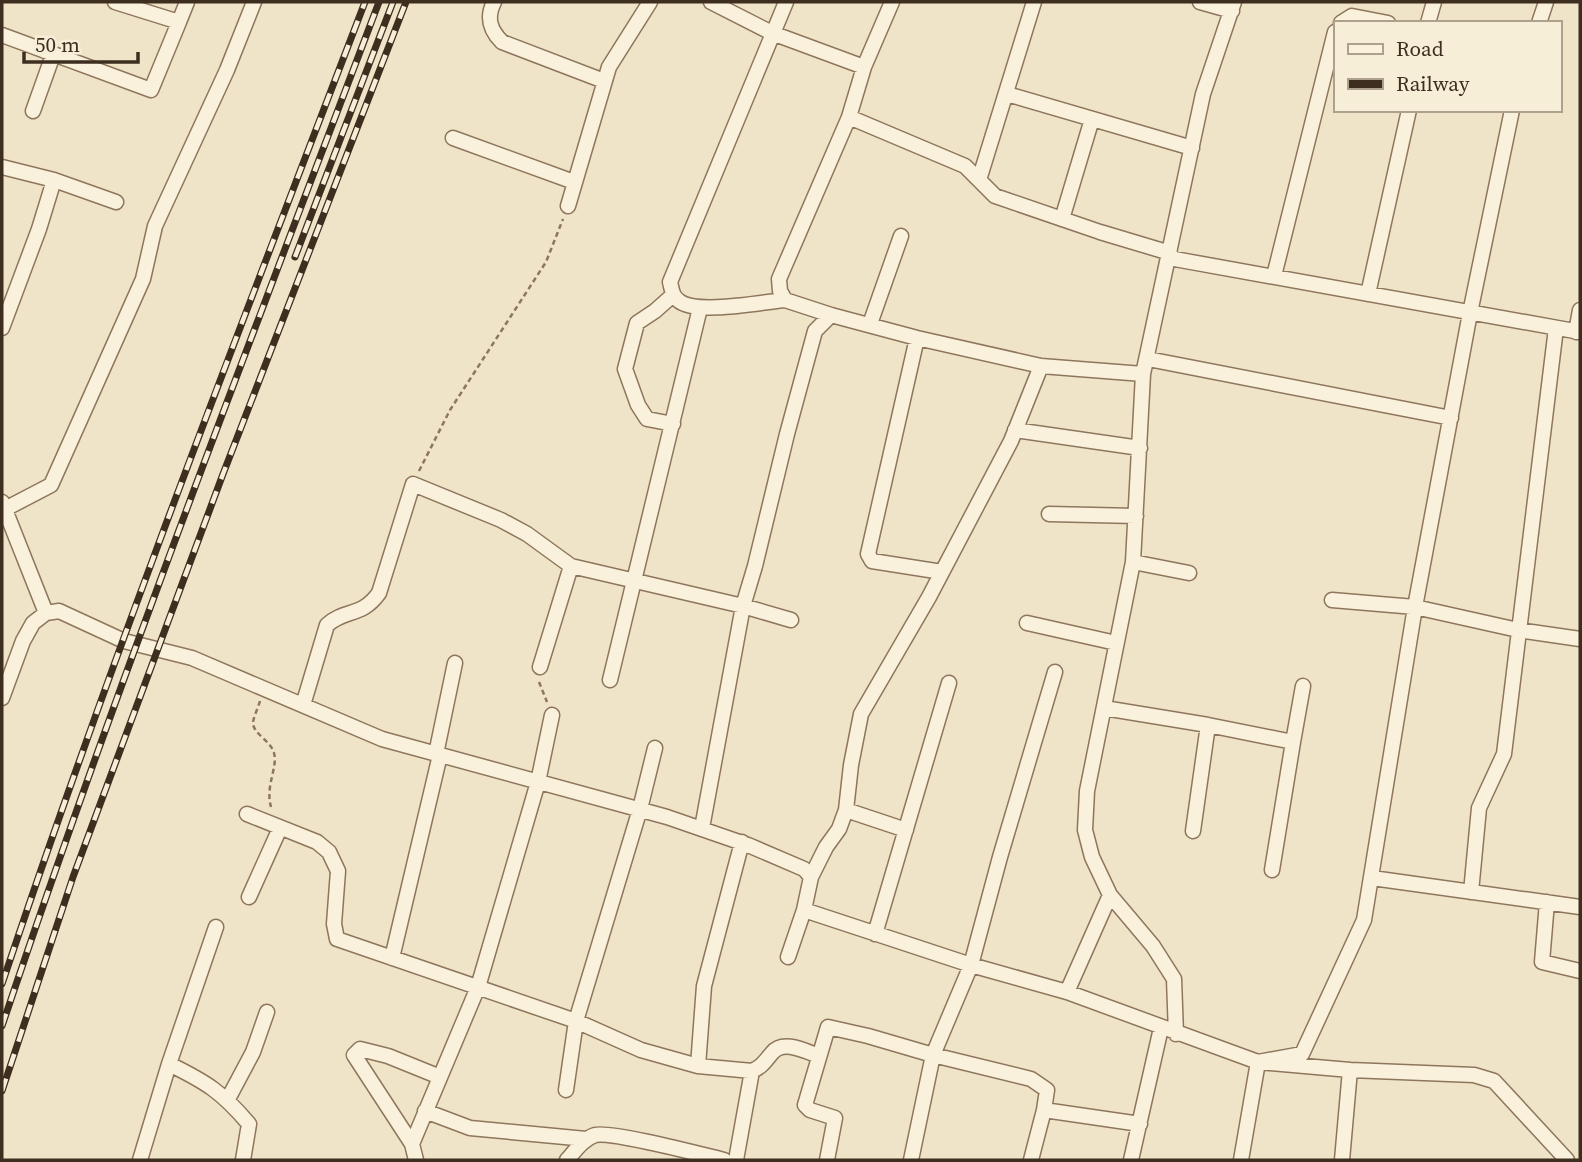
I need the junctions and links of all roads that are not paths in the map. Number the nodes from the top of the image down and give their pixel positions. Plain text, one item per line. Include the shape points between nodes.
1 (115, 2) edge
2 (187, 2) edge
3 (254, 2) edge
4 (494, 2) edge
5 (650, 2) edge
6 (711, 2) edge
7 (786, 2) edge
8 (892, 2) edge
9 (1034, 2) edge
10 (1200, 2) edge
11 (1434, 2) edge
12 (1546, 2) edge
13 (1233, 6) edge
14 (1345, 21) edge
15 (1378, 21) edge
16 (1429, 21) edge
17 (1540, 21) edge
18 (179, 22) junction
19 (772, 33) junction
20 (2, 35) edge
21 (1334, 36) edge
22 (53, 55) junction
23 (864, 66) junction
24 (604, 80) junction
25 (1007, 94) junction
26 (33, 111) dead end
27 (1409, 112) edge
28 (1513, 112) edge
29 (849, 117) junction
30 (1093, 119) junction
31 (453, 138) dead end
32 (1192, 148) junction
33 (2, 167) edge
34 (54, 180) junction
35 (979, 180) junction
36 (574, 182) junction
37 (116, 202) dead end
38 (568, 206) road end
39 (1062, 219) junction
40 (901, 236) dead end
41 (1169, 256) junction
42 (1274, 276) junction
43 (673, 295) junction
44 (1368, 295) junction
45 (785, 300) junction
46 (700, 307) junction
47 (1580, 310) edge
48 (1470, 313) junction
49 (831, 315) junction
50 (870, 324) junction
51 (2, 328) edge
52 (1556, 328) junction
53 (1578, 332) edge
54 (917, 338) junction
55 (1148, 359) junction
56 (1041, 366) junction
57 (1143, 374) junction
58 (1451, 418) junction
59 (673, 424) junction
60 (1015, 430) junction
61 (1140, 448) junction
62 (4, 506) edge
63 (1049, 514) dead end
64 (1136, 516) junction
65 (1133, 562) junction
66 (571, 566) junction
67 (942, 572) junction
68 (1189, 572) dead end
69 (634, 581) junction
70 (1332, 600) dead end
71 (743, 606) junction
72 (1415, 607) junction
73 (46, 613) junction
74 (791, 620) dead end
75 (1027, 622) dead end
76 (1518, 630) junction
77 (1580, 639) edge
78 (1116, 643) junction
79 (455, 663) dead end
80 (540, 667) road end
81 (1055, 672) dead end
82 (610, 680) dead end
83 (949, 683) dead end
84 (1303, 686) dead end
85 (2, 698) edge
86 (303, 705) junction
87 (1104, 708) junction
88 (552, 715) road end
89 (1208, 725) junction
90 (1293, 743) junction
91 (655, 748) dead end
92 (438, 754) junction
93 (538, 782) junction
94 (640, 809) junction
95 (846, 810) junction
96 (247, 814) dead end
97 (278, 828) junction
98 (702, 828) junction
99 (905, 830) junction
100 (1193, 831) dead end
101 (742, 842) junction
102 (1272, 870) dead end
103 (811, 877) junction
104 (1372, 878) junction
105 (1471, 892) junction
106 (1110, 895) junction
107 (250, 897) dead end
108 (1548, 902) junction
109 (1580, 907) edge
110 (804, 910) junction
111 (216, 928) dead end
112 (875, 934) junction
113 (788, 957) dead end
114 (392, 958) junction
115 (971, 965) junction
116 (1580, 971) edge
117 (478, 987) junction
118 (1067, 992) junction
119 (267, 1012) dead end
120 (576, 1021) junction
121 (1161, 1028) junction
122 (1176, 1034) junction
123 (933, 1055) junction
124 (819, 1056) junction
125 (1258, 1062) junction
126 (169, 1064) junction
127 (698, 1066) junction
128 (1350, 1070) junction
129 (752, 1071) junction
130 (440, 1077) junction
131 (566, 1090) dead end
132 (228, 1099) junction
133 (1044, 1110) junction
134 (425, 1111) junction
135 (1140, 1125) junction
136 (586, 1139) junction
137 (412, 1144) junction
138 (140, 1160) edge
139 (243, 1160) edge
140 (416, 1160) edge
141 (567, 1160) edge
142 (724, 1160) edge
143 (736, 1160) edge
144 (827, 1160) edge
145 (911, 1160) edge
146 (1031, 1160) edge
147 (1131, 1160) edge
148 (1241, 1160) edge
149 (1342, 1160) edge
150 (1567, 1160) edge

1 - 18 street
2 - 18 street
3 - 62 street via 155,226 143,279 51,485
4 - 24 street via 489,22 502,42
5 - 24 street
6 - 19 street
7 - 19 street
8 - 23 street
9 - 25 street
10 - 13 street
11 - 16 street
12 - 17 street
13 - 32 street via 1203,94
14 - 15 street via 1352,16
18 - 22 street via 151,90
19 - 23 street
19 - 43 street via 670,282
20 - 22 street
21 - 42 street
22 - 26 street
23 - 29 street
24 - 36 street
25 - 30 street
25 - 35 street
27 - 44 street
28 - 48 street
29 - 35 street via 965,166
29 - 45 street via 779,279
30 - 32 street
30 - 39 street
31 - 36 street
32 - 41 street
33 - 34 street
34 - 37 street
34 - 51 street
35 - 39 street via 995,196
36 - 38 street
39 - 41 street
40 - 50 street
41 - 42 street
41 - 55 street
42 - 44 street
43 - 46 street via 682,303
43 - 59 street via 637,323 625,369 648,419
44 - 48 street
45 - 46 street
45 - 49 street
46 - 59 street
47 - 53 street
48 - 52 street
48 - 58 street
49 - 50 street
49 - 71 street via 815,331
50 - 54 street
52 - 53 street
52 - 76 street
54 - 56 street
54 - 67 street via 868,554 872,561
55 - 57 street
55 - 58 street
56 - 57 street
56 - 60 street
57 - 61 street
58 - 72 street
59 - 69 street
60 - 61 street
60 - 67 street
61 - 64 street
62 - 73 street
63 - 64 street
64 - 65 street
65 - 68 street
65 - 78 street
66 - 69 street
66 - 80 street
66 - 86 street via 501,520 413,484 379,593 363,610 336,617 327,625
67 - 95 street via 861,714
69 - 71 street
69 - 82 street
70 - 72 street
71 - 74 street
71 - 98 street
72 - 76 street
72 - 104 street
73 - 85 street via 33,623 23,641
73 - 86 street via 59,611 124,641 192,658
75 - 78 street
76 - 77 street
76 - 105 street via 1504,754 1479,808
78 - 87 street
79 - 92 street
81 - 115 street
83 - 99 street
84 - 90 street
86 - 92 street via 382,739
87 - 89 street
87 - 106 street via 1087,791 1085,830
88 - 93 street
89 - 90 street
89 - 100 street
90 - 102 street
91 - 94 street
92 - 93 street
92 - 114 street
93 - 94 street
93 - 117 street
94 - 98 street
94 - 120 street
95 - 99 street
95 - 103 street
96 - 97 street
97 - 107 street
97 - 114 street via 317,842 335,861 337,939
98 - 101 street
99 - 112 street
101 - 103 street via 804,869
101 - 127 street via 704,985
103 - 110 street
104 - 105 street
104 - 125 street via 1364,920 1302,1054
105 - 108 street
106 - 118 street
106 - 122 street via 1174,979
108 - 109 street
108 - 116 street via 1542,962
110 - 112 street
110 - 113 street
111 - 126 street
112 - 115 street
114 - 117 street
115 - 118 street
115 - 123 street
117 - 120 street
117 - 130 street
118 - 121 street
119 - 132 street via 253,1052
120 - 127 street via 641,1050
120 - 131 street
121 - 122 street
121 - 135 street
122 - 125 street
123 - 124 street via 828,1027
123 - 133 street via 1031,1079 1048,1090
123 - 145 street
124 - 129 street via 780,1046
124 - 144 street via 805,1105 835,1118
125 - 128 street
125 - 148 street
126 - 132 street
126 - 138 street
127 - 129 street
128 - 149 street
128 - 150 street via 1474,1075 1494,1081
129 - 143 street
130 - 134 street
130 - 137 street via 388,1056 360,1049 354,1055
132 - 139 street via 248,1124
133 - 135 street
133 - 146 street
134 - 136 street via 470,1128
134 - 137 street
135 - 147 street
136 - 141 street
136 - 142 street via 598,1134
137 - 140 street

